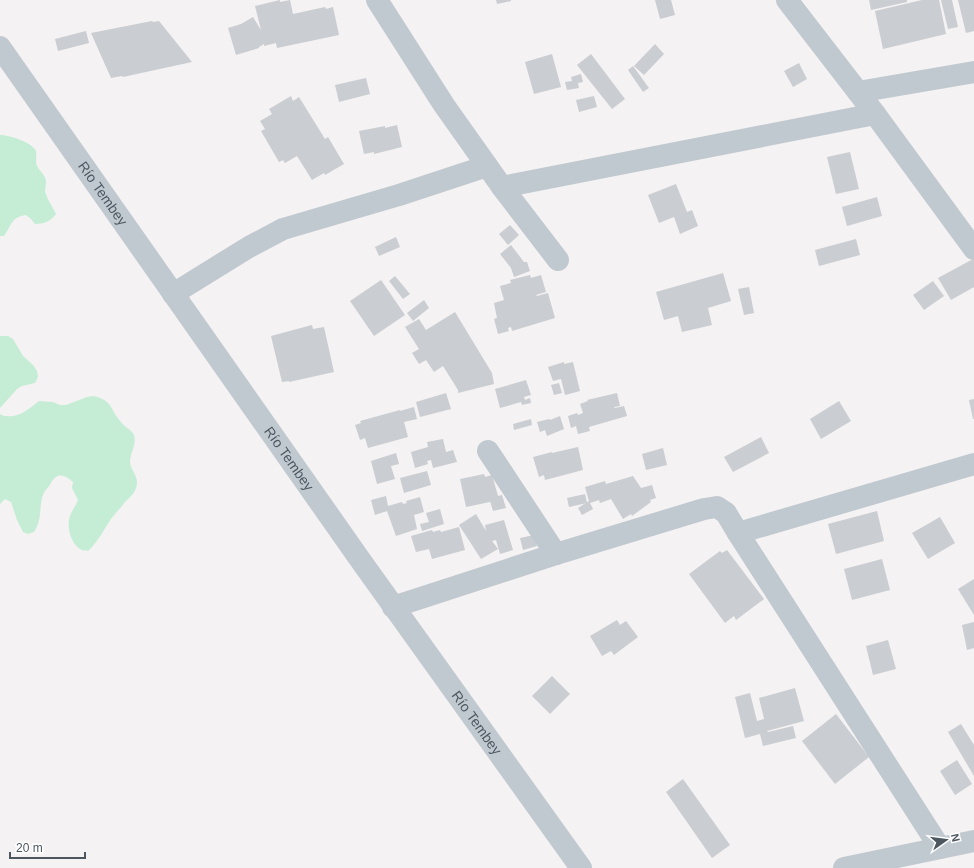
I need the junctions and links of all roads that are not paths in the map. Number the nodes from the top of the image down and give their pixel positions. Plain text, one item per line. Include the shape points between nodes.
1 (377, 0) edge
2 (787, 0) edge
3 (0, 47) edge
4 (974, 72) edge
5 (858, 92) junction
6 (875, 114) junction
7 (488, 166) junction
8 (502, 187) junction
9 (974, 248) edge
10 (558, 260) dead end
11 (173, 294) junction
12 (488, 452) dead end
13 (974, 464) edge
14 (738, 533) junction
15 (556, 554) junction
16 (393, 607) junction
17 (974, 840) edge
18 (940, 848) junction
19 (912, 861) edge
20 (581, 868) edge
21 (844, 868) edge

1 - 7 street via 444,105
2 - 5 street
3 - 11 street, Río Tembey
4 - 5 street
5 - 6 street
6 - 8 street
6 - 9 street
7 - 8 street
7 - 11 street via 283,229 249,246
8 - 10 street
11 - 16 street, Río Tembey
12 - 15 street
13 - 14 street
14 - 15 street via 726,513 717,507
14 - 18 street
15 - 16 street
16 - 20 street, Río Tembey
17 - 18 street
18 - 19 street
19 - 21 street

